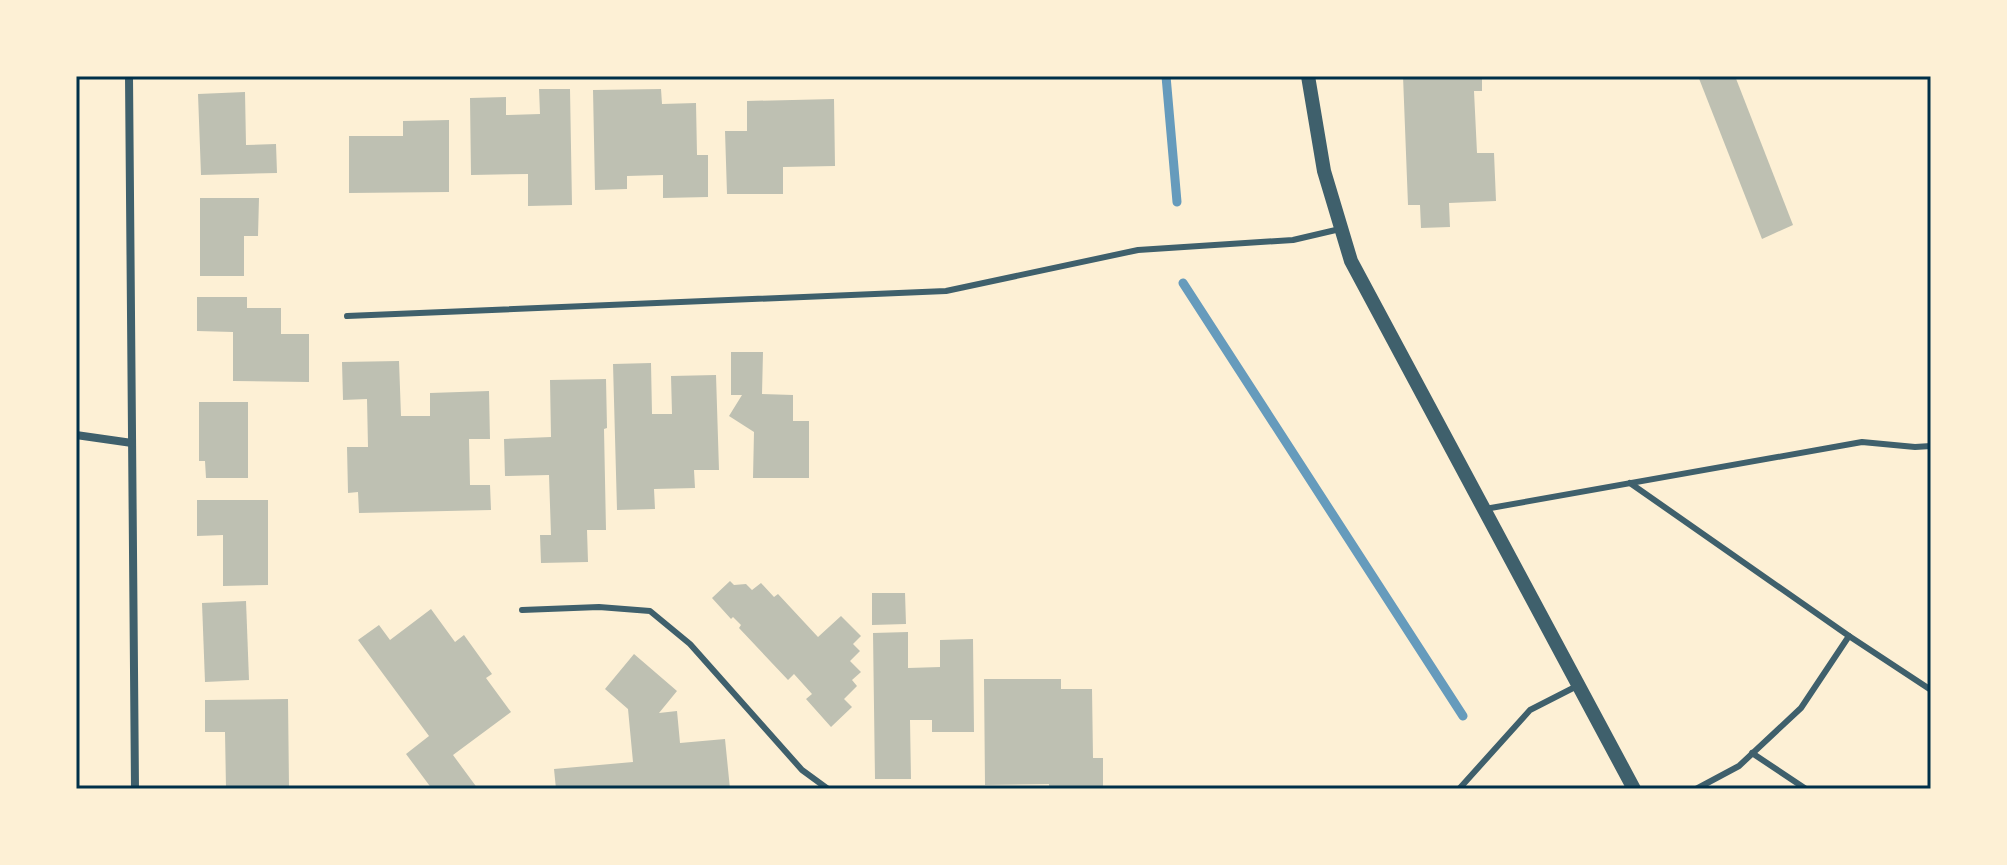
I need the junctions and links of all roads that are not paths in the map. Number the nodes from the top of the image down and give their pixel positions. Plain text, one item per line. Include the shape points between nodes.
1 (129, 76) edge
2 (1308, 76) edge
3 (1340, 229) junction
4 (347, 316) dead end
5 (76, 435) edge
6 (132, 443) junction
7 (1931, 446) edge
8 (1630, 483) junction
9 (1484, 509) junction
10 (522, 610) dead end
11 (1849, 636) junction
12 (1579, 685) junction
13 (1931, 690) edge
14 (1752, 753) junction
15 (135, 789) edge
16 (828, 789) edge
17 (1459, 789) edge
18 (1634, 789) edge
19 (1696, 789) edge
20 (1806, 789) edge

1 - 6 street
2 - 3 street
3 - 4 lane via 1293,240 1138,250 946,291
3 - 9 street via 1351,261
5 - 6 street
6 - 15 street
7 - 8 lane via 1862,442
8 - 9 lane
8 - 11 lane
9 - 12 street
10 - 16 lane via 650,611 690,644 802,770
11 - 13 lane
11 - 14 lane via 1801,708
12 - 17 lane via 1530,710
12 - 18 street
14 - 19 lane
14 - 20 lane

